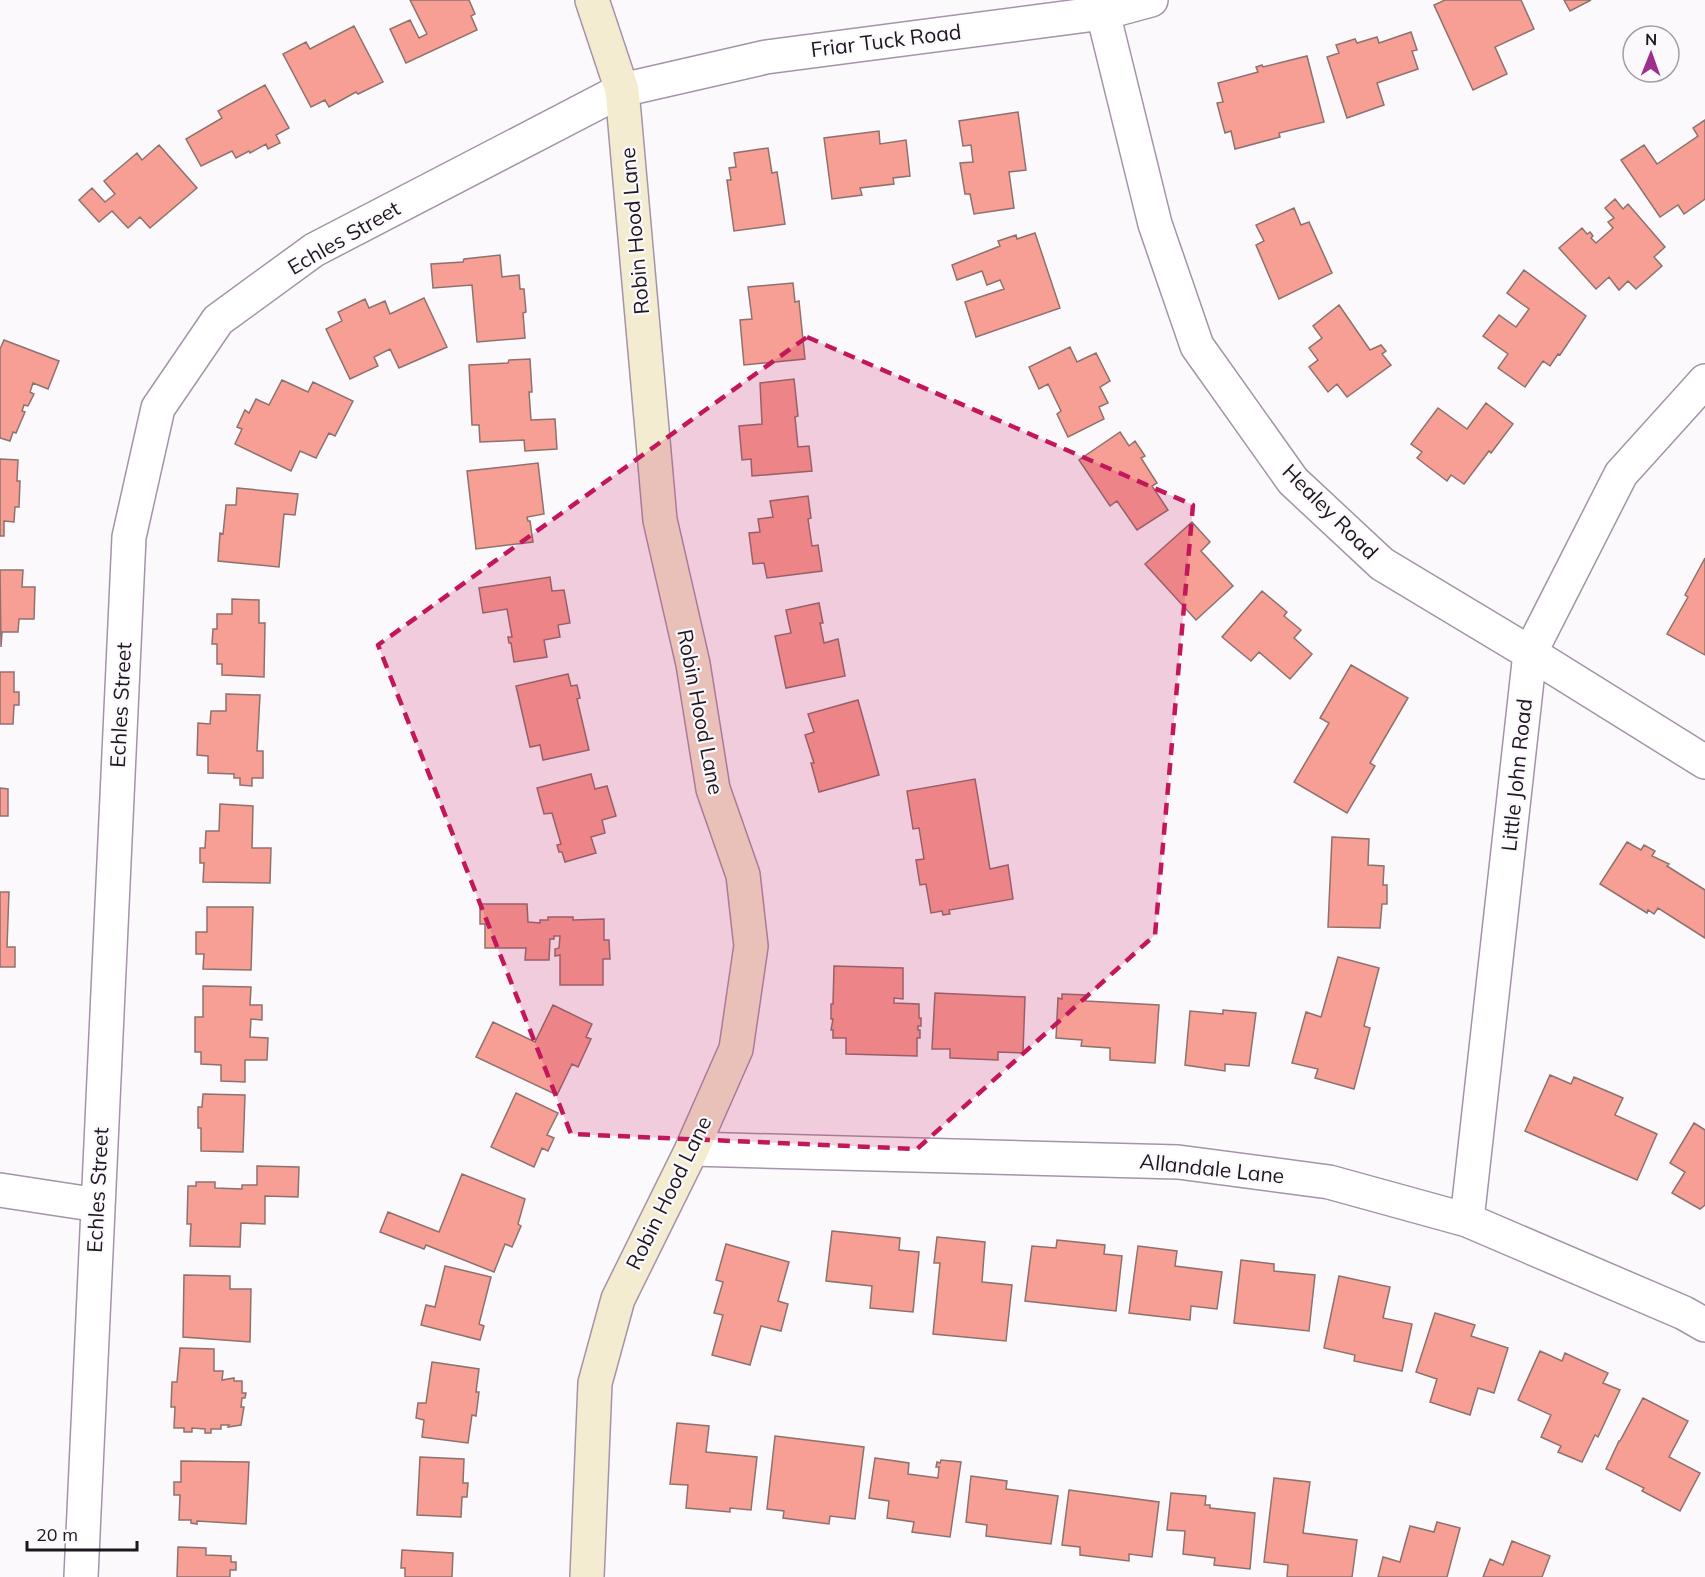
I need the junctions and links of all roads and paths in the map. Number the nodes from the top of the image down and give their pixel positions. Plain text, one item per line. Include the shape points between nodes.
1 (592, 0) edge
2 (1150, 0) edge
3 (1103, 13) junction
4 (622, 90) junction
5 (1705, 381) edge
6 (1530, 653) junction
7 (1705, 762) edge
8 (692, 1149) junction
9 (0, 1190) edge
10 (98, 1205) junction
11 (1467, 1220) junction
12 (1705, 1325) edge
13 (81, 1577) edge
14 (587, 1577) edge

1 - 4 street, Robin Hood Lane
2 - 3 street, Friar Tuck Road
3 - 4 street, Friar Tuck Road via 766,57
3 - 6 street, Healey Road via 1155,224 1197,346 1293,482 1382,564
4 - 8 street, Robin Hood Lane via 660,520 693,664 713,789 743,875 751,946 736,1049
4 - 10 street, Echles Street via 314,250 218,320 158,408 129,537
5 - 6 street, Little John Road via 1621,474
6 - 7 street, Healey Road
6 - 11 street, Little John Road
8 - 11 street, Allandale Lane via 1178,1162 1329,1182
8 - 14 street, Robin Hood Lane via 618,1299 595,1383
9 - 10 street
10 - 13 street, Echles Street
11 - 12 street, Allandale Lane

